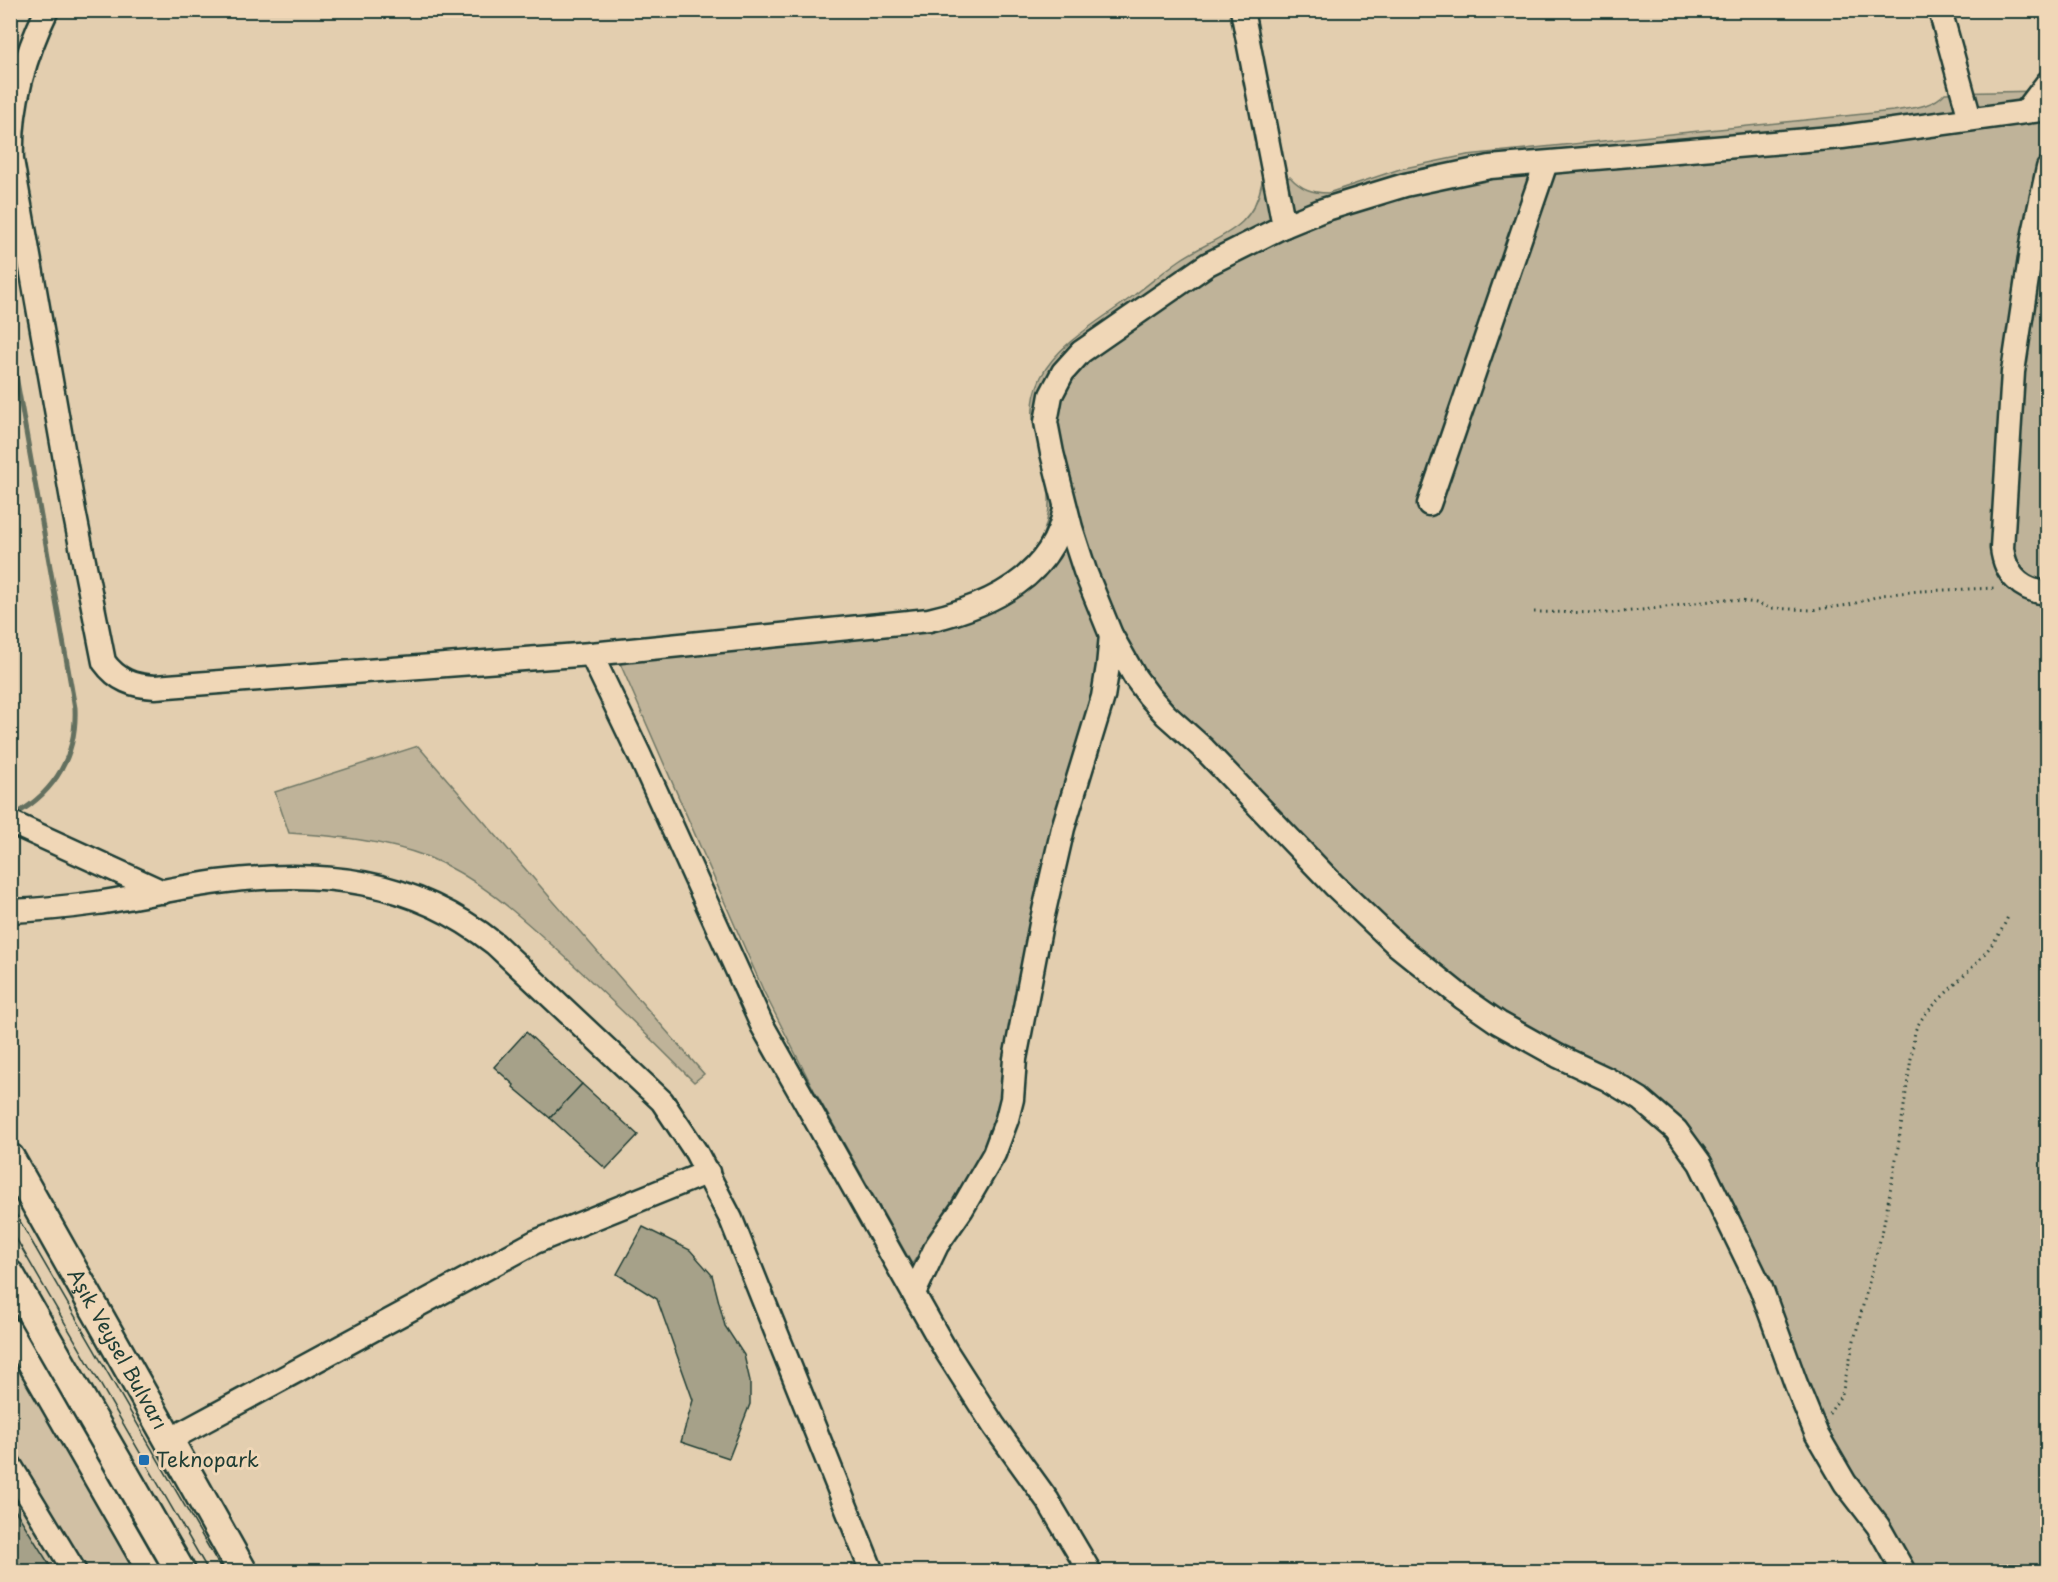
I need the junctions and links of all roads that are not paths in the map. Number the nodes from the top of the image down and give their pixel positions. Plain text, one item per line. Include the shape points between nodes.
1 (47, 10) edge
2 (1242, 10) edge
3 (1940, 10) edge
4 (2048, 82) edge
5 (2037, 110) edge
6 (1970, 119) junction
7 (1546, 164) junction
8 (2048, 168) edge
9 (1284, 226) junction
10 (1429, 504) dead end
11 (1065, 506) junction
12 (2038, 591) edge
13 (1111, 635) junction
14 (591, 654) junction
15 (10, 822) edge
16 (163, 892) junction
17 (10, 912) edge
18 (10, 1158) edge
19 (708, 1172) junction
20 (14, 1289) edge
21 (914, 1293) junction
22 (10, 1330) edge
23 (169, 1440) junction
24 (10, 1465) edge
25 (75, 1572) edge
26 (149, 1572) edge
27 (181, 1572) edge
28 (243, 1572) edge
29 (872, 1572) edge
30 (1090, 1572) edge
31 (1904, 1572) edge

1 - 14 street via 17,97 12,160 104,662 123,681 154,687
2 - 9 street
3 - 6 street
4 - 5 street
5 - 6 street
6 - 7 street via 1842,137
7 - 9 street via 1490,167 1405,184
7 - 10 street
8 - 12 street via 2032,238 2013,372 2002,548 2007,568 2019,584
9 - 11 street via 1208,264 1071,361 1051,395 1046,422
11 - 13 street
11 - 14 street via 1058,535 1035,569 993,599 955,614 903,624
13 - 21 street via 1103,697 1063,828 1041,924 1007,1119 985,1170 937,1245
13 - 31 street via 1135,677 1166,715 1397,945 1499,1023 1624,1088 1676,1130 1700,1163 1746,1255 1815,1430
14 - 21 street via 762,1024
15 - 16 street
16 - 17 street
16 - 19 street via 239,880 309,878 370,884 438,906 495,944 662,1101
18 - 23 main road, Aşık Veysel Bulvarı
19 - 23 street via 535,1242
19 - 29 street via 731,1219
20 - 27 main road
21 - 30 street via 968,1387 1048,1501
22 - 26 street
23 - 28 main road, Aşık Veysel Bulvarı
24 - 25 street

